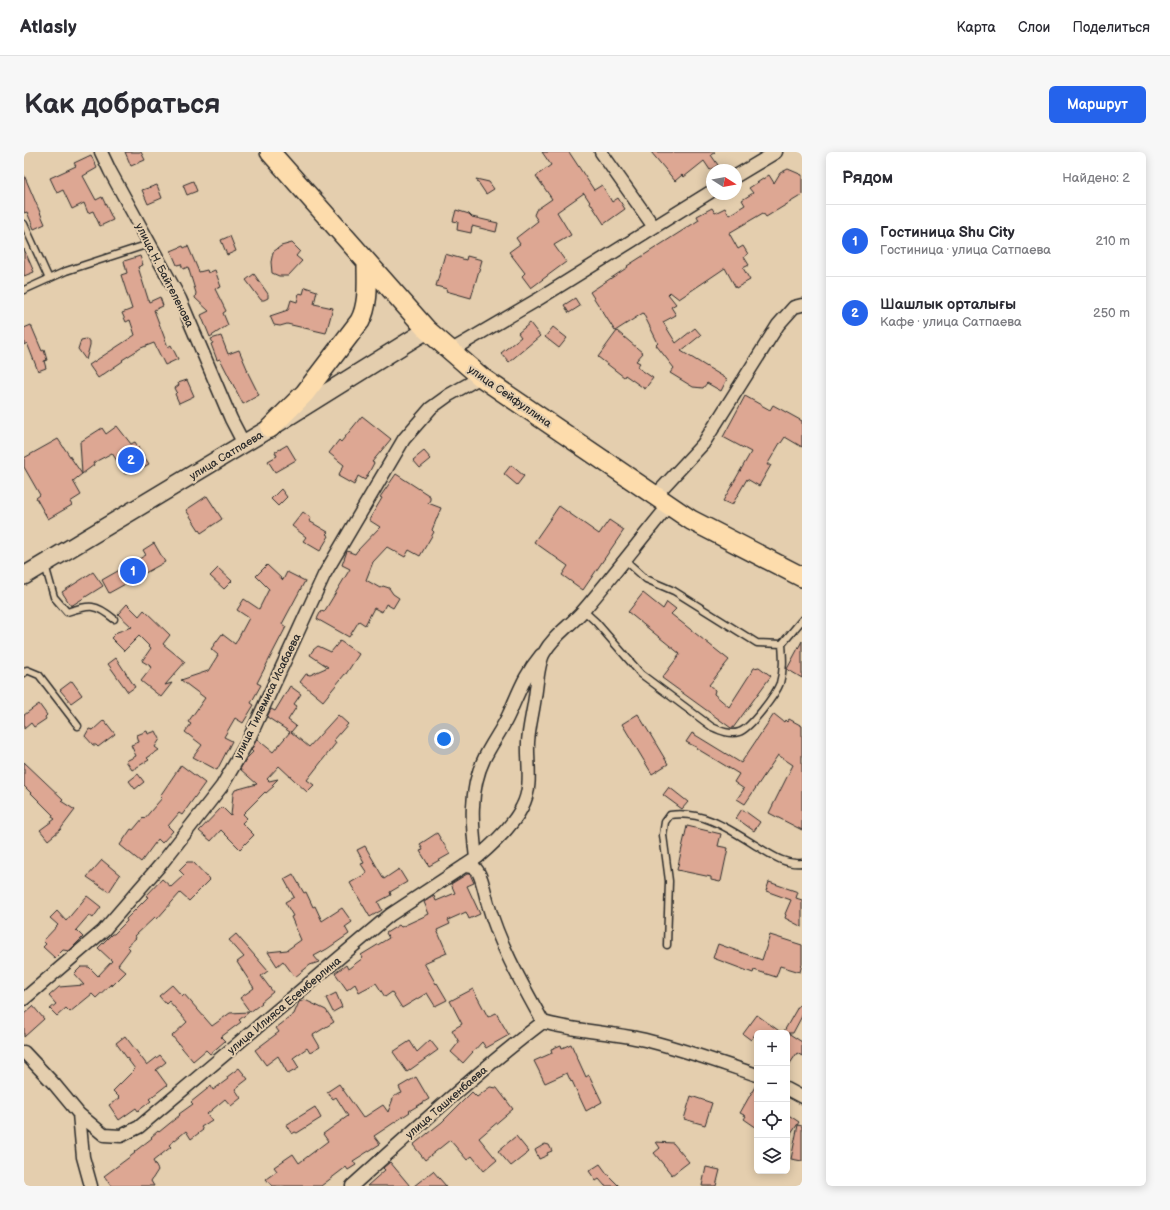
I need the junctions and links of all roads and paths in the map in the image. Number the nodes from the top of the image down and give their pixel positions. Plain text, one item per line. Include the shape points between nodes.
1 (102, 152) edge
2 (270, 152) edge
3 (601, 152) edge
4 (776, 152) edge
5 (742, 172) edge
6 (706, 195) edge
7 (24, 224) edge
8 (654, 227) junction
9 (149, 244) junction
10 (367, 263) junction
11 (49, 279) junction
12 (24, 290) edge
13 (802, 305) edge
14 (426, 330) junction
15 (450, 351) junction
16 (481, 377) junction
17 (270, 428) junction
18 (244, 444) junction
19 (662, 500) junction
20 (624, 560) junction
21 (45, 563) junction
22 (24, 576) edge
23 (802, 577) edge
24 (584, 610) junction
25 (114, 619) dead end
26 (802, 620) edge
27 (782, 644) junction
28 (543, 653) junction
29 (24, 673) edge
30 (78, 726) dead end
31 (476, 858) junction
32 (802, 864) edge
33 (464, 866) junction
34 (667, 945) dead end
35 (24, 999) edge
36 (543, 1022) junction
37 (24, 1052) edge
38 (754, 1074) edge
39 (790, 1091) edge
40 (802, 1097) edge
41 (79, 1114) junction
42 (92, 1186) edge
43 (352, 1186) edge

1 - 9 street, улица Н. Байтеленова
2 - 10 main road, улица Сейфуллина
3 - 8 street
4 - 5 street
6 - 8 street
7 - 11 lane
8 - 15 street
9 - 11 lane
9 - 18 street, улица Н. Байтеленова via 180,299
10 - 14 main road, улица Сейфуллина
10 - 17 main road via 366,303 360,322 305,393
11 - 12 lane
13 - 19 street via 794,307 778,325 703,444
14 - 15 main road, улица Сейфуллина
14 - 17 street, улица Сатпаева
15 - 16 main road, улица Сейфуллина
16 - 19 main road, улица Сейфуллина
16 - 35 street, улица Тилемиса Исабаева via 431,408 404,439 324,575 248,741 222,786 162,863 103,931
17 - 18 street, улица Сатпаева
18 - 21 street, улица Сатпаева
19 - 20 street
19 - 23 main road, улица Сейфуллина via 691,520
20 - 24 street
20 - 27 lane via 646,579 674,590 756,643
21 - 22 street, улица Сатпаева
21 - 25 lane via 54,597 67,612 91,606 103,609
24 - 27 lane via 641,674 712,727 726,733 740,732 758,718 780,684 784,661
24 - 28 street via 560,632
26 - 27 lane
28 - 31 street via 518,690 509,715 483,760 474,790 472,824
28 - 31 street, улица Илияса Есемберлина via 528,740 528,790 522,807 490,846
29 - 30 lane via 28,670 39,675
31 - 33 street, улица Илияса Есемберлина
32 - 34 lane via 781,861 713,821 681,814 670,815 665,822 663,836 669,881
33 - 36 street via 476,870 507,957
33 - 41 street, улица Илияса Есемберлина via 390,915 139,1127 121,1136 104,1135
36 - 38 street via 562,1028 647,1041
36 - 43 street, улица Ташкенбаева via 462,1087
37 - 41 street
39 - 40 street
41 - 42 street via 84,1157

